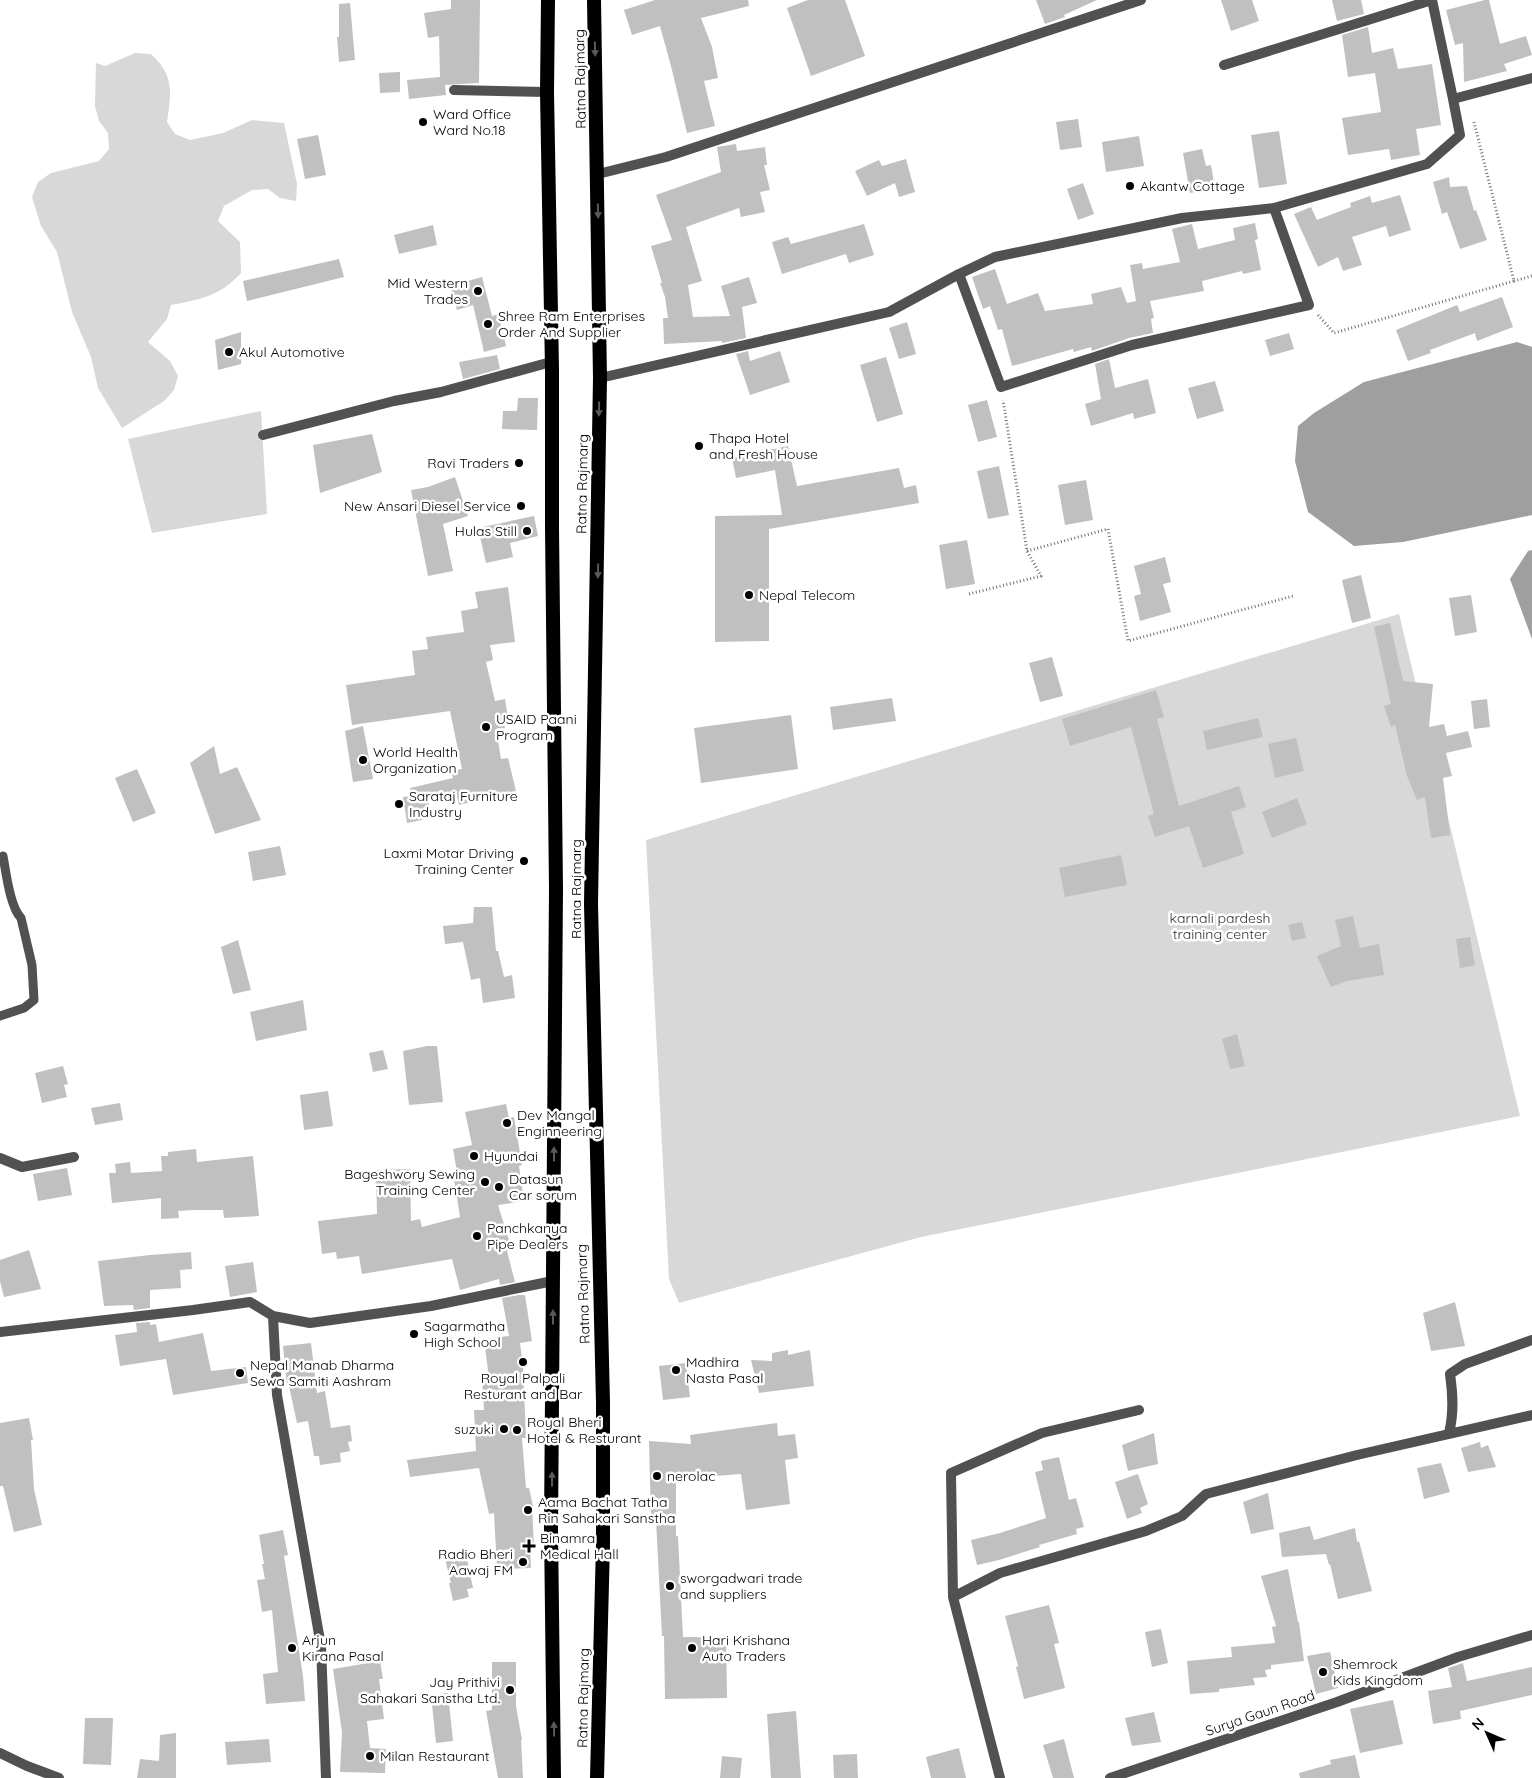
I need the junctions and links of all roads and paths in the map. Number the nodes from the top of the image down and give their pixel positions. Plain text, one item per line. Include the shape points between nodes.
1 (548, 0) edge
2 (594, 0) edge
3 (1140, 0) edge
4 (1432, 0) edge
5 (1224, 65) dead end
6 (1532, 78) edge
7 (454, 90) dead end
8 (547, 92) junction
9 (1467, 95) junction
10 (1453, 99) junction
11 (598, 174) junction
12 (1274, 208) junction
13 (959, 274) junction
14 (1532, 276) edge
15 (1514, 281) junction
16 (1309, 305) junction
17 (551, 362) junction
18 (600, 378) junction
19 (1001, 386) junction
20 (262, 435) dead end
21 (1027, 551) junction
22 (969, 594) dead end
23 (1293, 596) dead end
24 (3, 856) dead end
25 (0, 1016) edge
26 (74, 1157) dead end
27 (0, 1158) edge
28 (553, 1281) junction
29 (273, 1316) junction
30 (0, 1332) edge
31 (1532, 1340) edge
32 (1139, 1410) dead end
33 (1532, 1415) edge
34 (1449, 1433) junction
35 (953, 1597) junction
36 (1532, 1635) edge
37 (0, 1753) edge
38 (59, 1778) edge
39 (326, 1778) edge
40 (554, 1778) edge
41 (597, 1778) edge
42 (1000, 1778) edge
43 (1110, 1778) edge

1 - 8 highway, Ratna Rajmarg
2 -> 11 highway, Ratna Rajmarg
3 - 11 street via 676,154
4 - 5 street
4 - 10 street
6 - 9 street
7 - 8 street
8 - 17 highway, Ratna Rajmarg
9 - 10 street
9 - 15 path
10 - 12 street via 1460,135 1427,164
11 -> 18 highway, Ratna Rajmarg
12 - 13 street via 1182,218 995,257
12 - 16 street
13 - 18 street via 889,312
13 - 19 street
14 - 15 path
15 - 16 path via 1334,333
16 - 19 street via 1132,346
17 - 20 street
28 -> 17 highway, Ratna Rajmarg via 556,889
18 -> 41 highway, Ratna Rajmarg via 592,904 603,1402
19 - 21 path
21 - 22 path via 1041,576
21 - 23 path via 1108,529 1128,641
24 - 25 lane via 32,965 34,1000 24,1008
26 - 27 street via 22,1167
28 - 29 street via 431,1306 310,1323
40 -> 28 highway, Ratna Rajmarg
29 - 30 street via 250,1302
29 - 39 street via 277,1395 321,1646
31 - 34 street via 1465,1364 1450,1374 1454,1397
32 - 35 street via 1042,1433 951,1473
33 - 34 street
34 - 35 street via 1206,1494 1182,1516 1146,1531 1000,1573
35 - 42 street
36 - 43 street, Surya Gaun Road via 1458,1657 1337,1702
37 - 38 street

